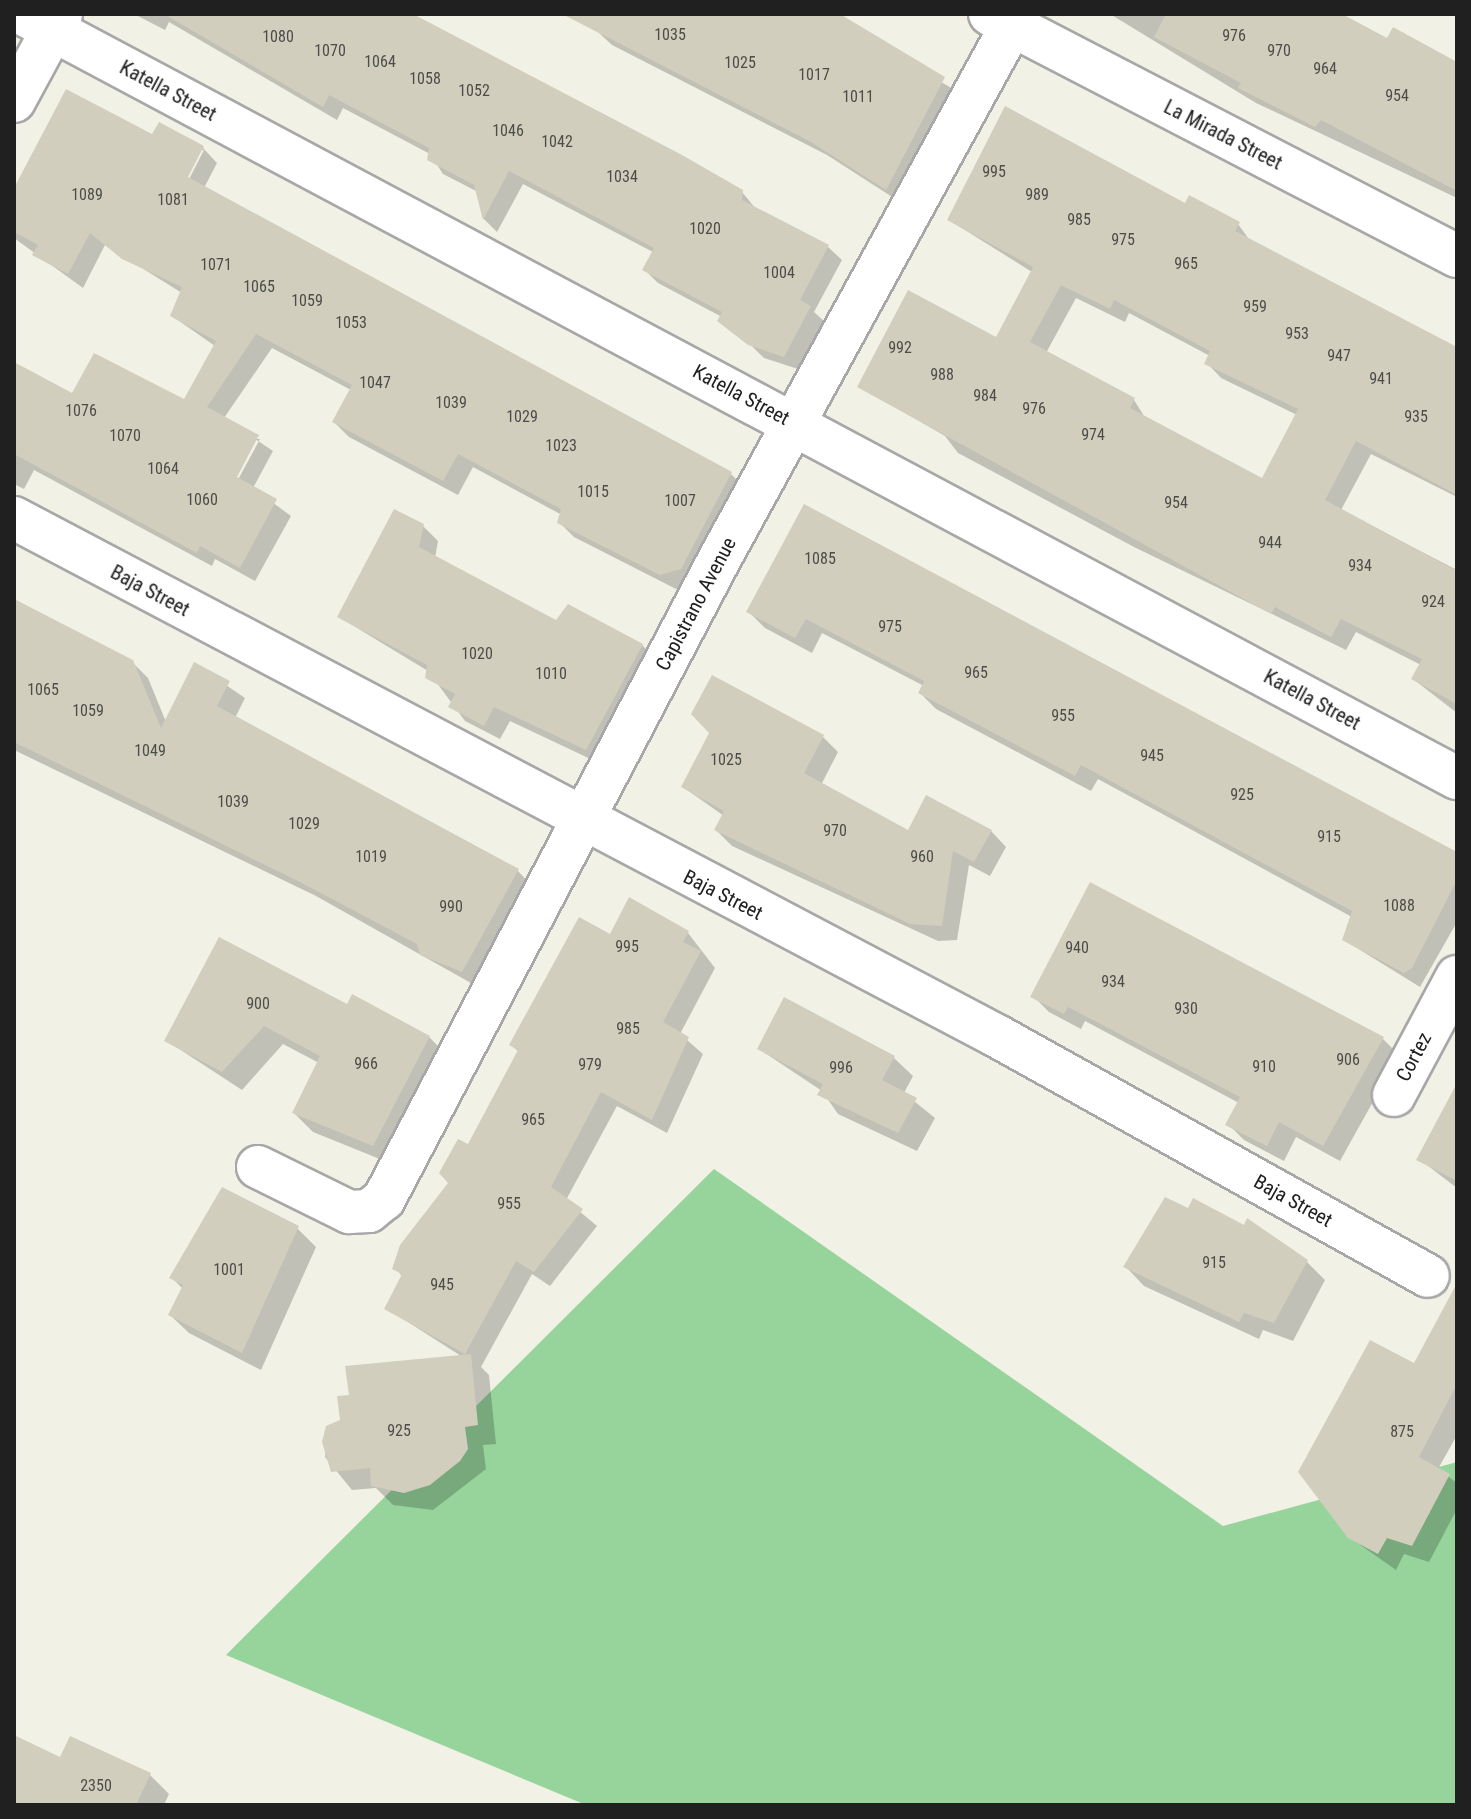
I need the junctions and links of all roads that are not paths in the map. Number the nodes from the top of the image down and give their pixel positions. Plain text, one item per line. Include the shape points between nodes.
1 (1006, 18) edge
2 (45, 19) edge
3 (14, 101) edge
4 (1457, 256) edge
5 (793, 423) junction
6 (14, 518) edge
7 (1457, 778) edge
8 (585, 824) junction
9 (1457, 977) edge
10 (1394, 1095) dead end
11 (258, 1167) dead end
12 (1428, 1276) dead end

1 - 4 street, La Mirada Street
1 - 5 street, Capistrano Avenue
2 - 3 street
2 - 5 street, Katella Street
5 - 7 street, Katella Street
5 - 8 street, Capistrano Avenue
6 - 8 street, Baja Street
8 - 11 street, Capistrano Avenue via 384,1199 369,1211 349,1212
8 - 12 street, Baja Street via 997,1036
9 - 10 street, Cortez

